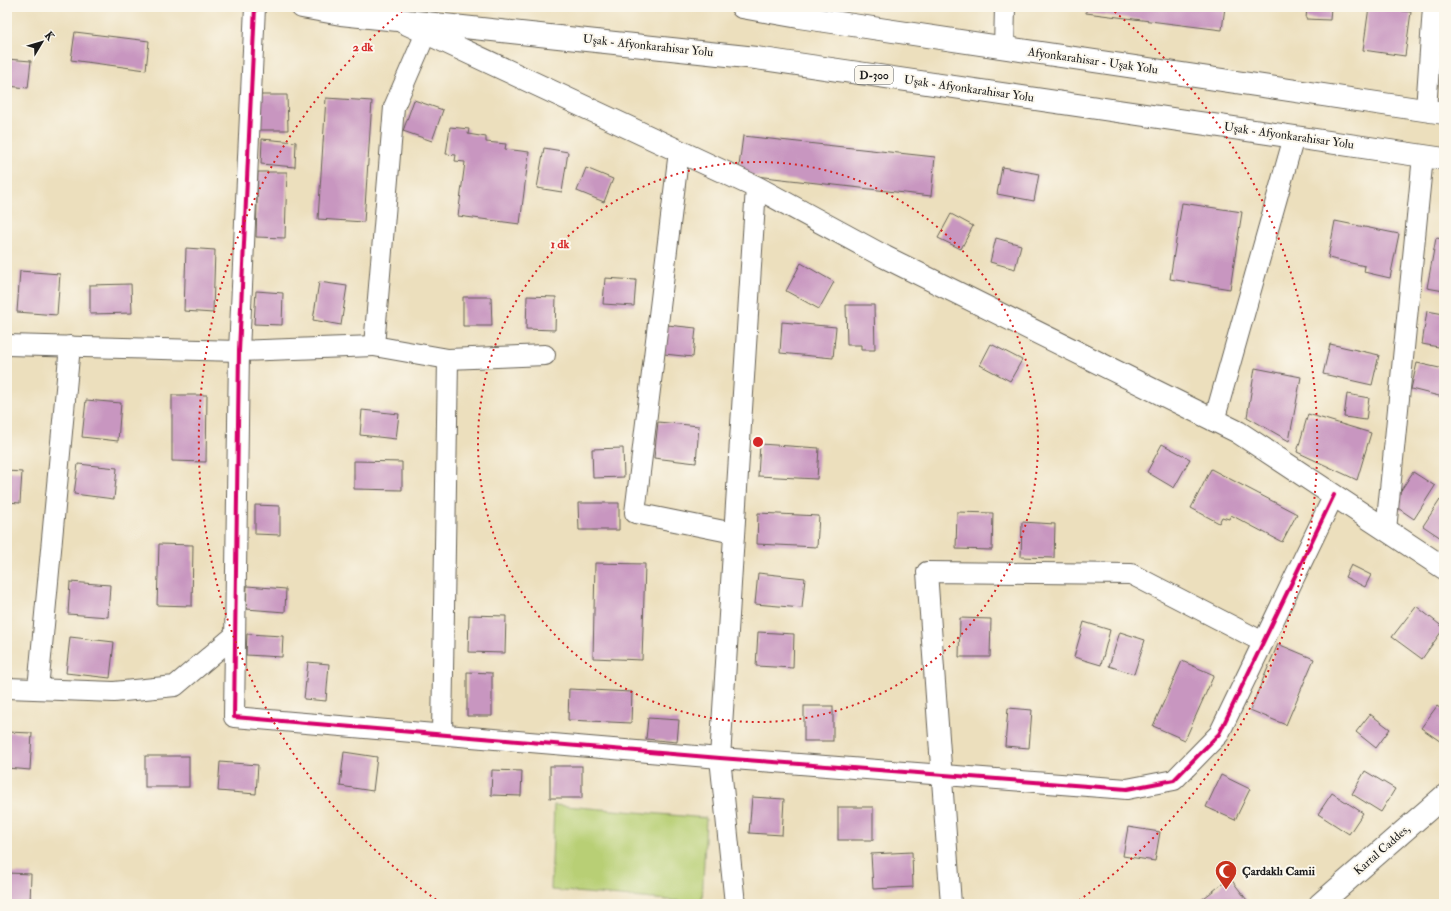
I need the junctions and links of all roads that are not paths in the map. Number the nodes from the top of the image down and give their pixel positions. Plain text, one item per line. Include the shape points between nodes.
1 (255, 7) edge
2 (302, 7) edge
3 (742, 7) edge
4 (1005, 7) edge
5 (1433, 7) edge
6 (797, 12) edge
7 (405, 14) edge
8 (426, 33) junction
9 (1004, 48) junction
10 (1435, 112) edge
11 (1294, 137) junction
12 (679, 151) junction
13 (1434, 157) edge
14 (756, 187) junction
15 (7, 345) edge
16 (70, 346) junction
17 (374, 346) junction
18 (239, 351) junction
19 (545, 355) dead end
20 (448, 359) junction
21 (1214, 421) junction
22 (1334, 495) junction
23 (1386, 530) junction
24 (734, 532) junction
25 (1444, 568) edge
26 (234, 636) junction
27 (1263, 642) junction
28 (7, 688) edge
29 (38, 689) junction
30 (442, 734) junction
31 (720, 758) junction
32 (942, 775) junction
33 (1444, 796) edge
34 (1330, 901) edge
35 (735, 904) edge
36 (951, 904) edge

1 - 18 street
2 - 7 main road, Uşak - Afyonkarahisar Yolu / D-300 via 342,14
3 - 6 main road, Afyonkarahisar - Uşak Yolu
4 - 9 street
5 - 10 street
6 - 9 main road, Afyonkarahisar - Uşak Yolu
7 - 8 main road
7 - 11 main road, Uşak - Afyonkarahisar Yolu / D-300 via 756,58
8 - 12 main road
8 - 17 street via 394,107
9 - 10 main road, Afyonkarahisar - Uşak Yolu
11 - 13 main road, Uşak - Afyonkarahisar Yolu / D-300
11 - 21 street
12 - 14 main road
12 - 24 street via 635,512
13 - 23 street
14 - 21 main road via 885,258
14 - 24 street
15 - 16 street
16 - 18 street
16 - 29 street
17 - 18 street
17 - 20 street
18 - 26 street
19 - 20 street
20 - 30 street
21 - 22 main road via 1238,432
22 - 23 main road
22 - 27 street
23 - 25 main road
24 - 31 street
26 - 29 street via 175,686 114,692
26 - 30 street via 234,717
27 - 32 street via 1218,734 1174,780 1127,789
27 - 32 street via 1131,574 927,572
28 - 29 street
30 - 31 street
31 - 32 street
31 - 35 street
32 - 36 street
33 - 34 main road, Kartal Caddes,

